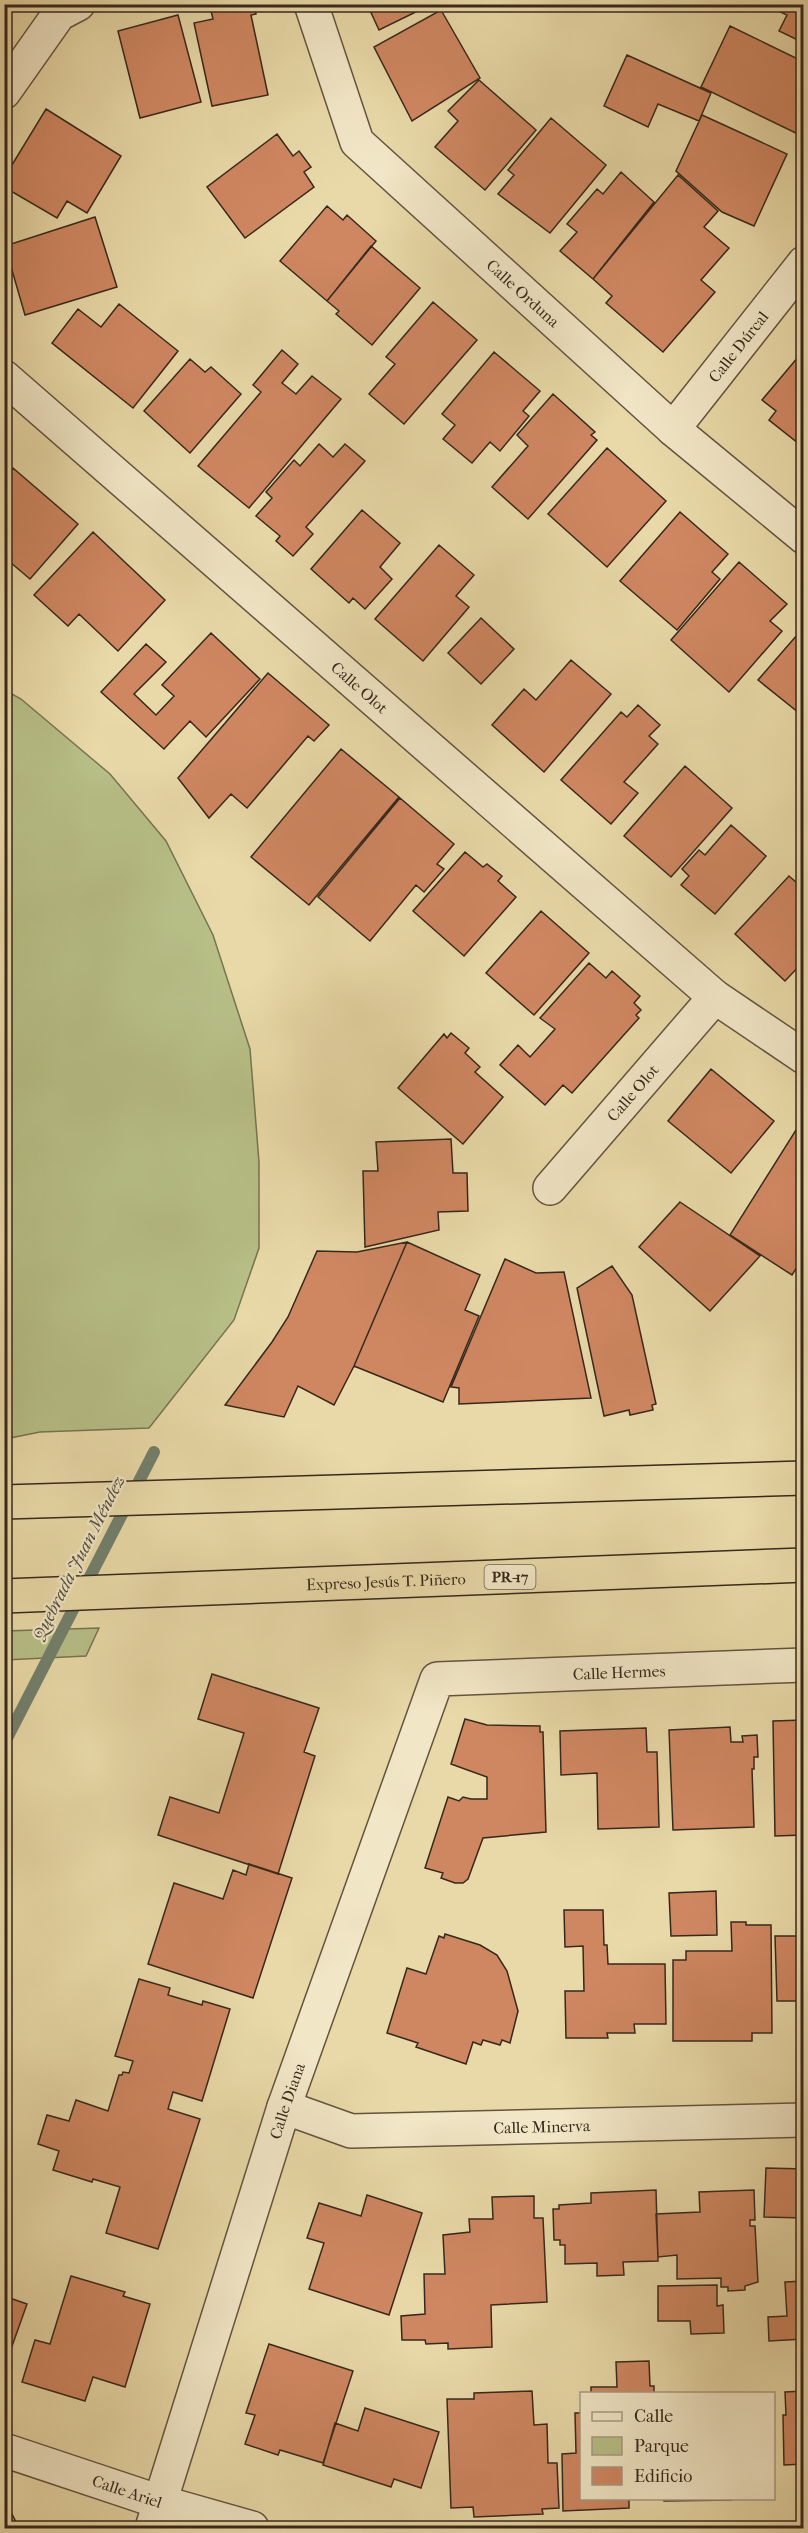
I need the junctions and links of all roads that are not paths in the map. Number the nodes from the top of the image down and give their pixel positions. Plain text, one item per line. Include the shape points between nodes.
1 (78, 4) edge
2 (311, 4) edge
3 (4, 92) edge
4 (804, 263) edge
5 (4, 377) edge
6 (673, 429) junction
7 (804, 537) edge
8 (716, 997) junction
9 (804, 1057) edge
10 (550, 1188) dead end
11 (804, 1478) edge
12 (4, 1502) edge
13 (804, 1565) edge
14 (13, 1596) edge
15 (804, 1665) edge
16 (437, 1678) joint
17 (284, 2107) junction
18 (804, 2120) edge
19 (4, 2450) edge
20 (156, 2515) edge
21 (252, 2529) edge

1 - 3 street via 59,14
2 - 6 street, Calle Orduna via 357,142
4 - 6 street, Calle Dúrcal
5 - 8 street, Calle Olot
6 - 7 street, Calle Orduna
8 - 9 street, Calle Olot
8 - 10 street, Calle Olot
11 - 12 highway
13 - 14 highway, Expreso Jesús T. Piñero / PR-17
15 - 16 street, Calle Hermes
16 - 17 street, Calle Diana
17 - 18 street, Calle Minerva via 351,2131
17 - 20 street, Calle Diana
19 - 20 street, Calle Ariel
20 - 21 street, Calle Ariel

